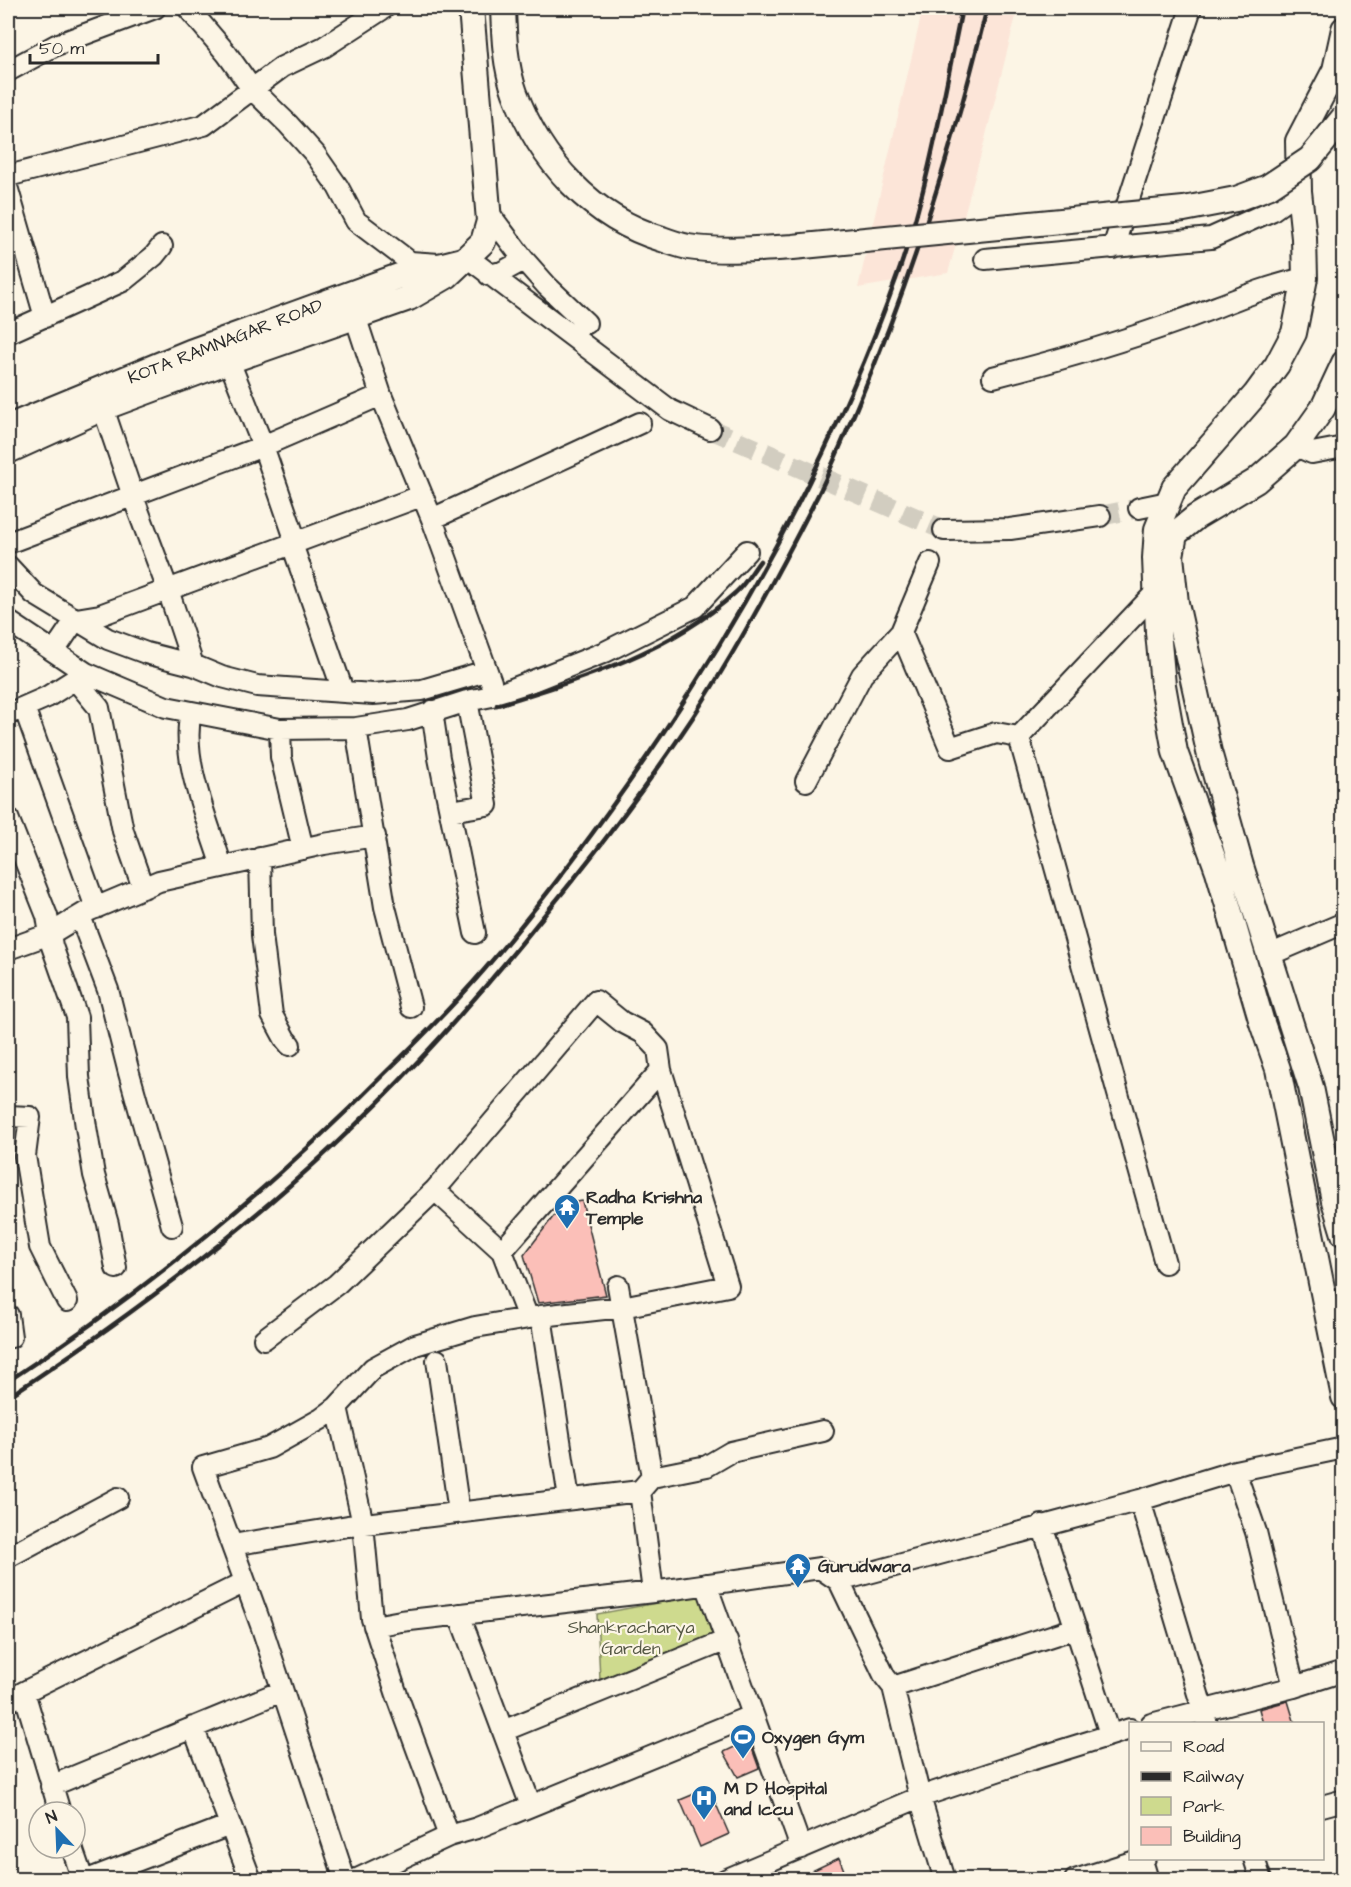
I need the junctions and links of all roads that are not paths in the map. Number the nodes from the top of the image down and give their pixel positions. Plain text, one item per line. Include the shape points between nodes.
1 (155, 8) edge
2 (188, 8) edge
3 (384, 8) edge
4 (471, 8) edge
5 (503, 8) edge
6 (1191, 8) edge
7 (1344, 28) edge
8 (8, 71) edge
9 (252, 89) junction
10 (1344, 117) edge
11 (8, 176) edge
12 (8, 190) edge
13 (1299, 191) junction
14 (488, 212) junction
15 (162, 246) dead end
16 (1113, 248) junction
17 (467, 258) junction
18 (985, 259) dead end
19 (524, 260) junction
20 (489, 275) junction
21 (447, 276) junction
22 (1305, 278) junction
23 (355, 316) junction
24 (45, 317) junction
25 (586, 323) dead end
26 (8, 333) edge
27 (229, 361) junction
28 (1344, 363) edge
29 (993, 377) dead end
30 (381, 395) junction
31 (103, 408) junction
32 (640, 423) dead end
33 (8, 428) edge
34 (710, 429) tunnel mouth
35 (263, 446) junction
36 (1296, 446) junction
37 (1344, 447) edge
38 (8, 451) edge
39 (133, 495) junction
40 (421, 496) junction
41 (1168, 502) junction
42 (1139, 508) tunnel mouth
43 (1100, 516) tunnel mouth
44 (432, 519) junction
45 (944, 530) tunnel mouth
46 (1166, 532) junction
47 (8, 543) edge
48 (292, 544) junction
49 (747, 550) dead end
50 (930, 563) dead end
51 (8, 566) edge
52 (168, 590) junction
53 (1156, 592) junction
54 (76, 619) junction
55 (8, 621) edge
56 (901, 632) junction
57 (55, 650) junction
58 (192, 665) junction
59 (486, 671) junction
60 (81, 676) junction
61 (115, 685) junction
62 (343, 691) junction
63 (497, 695) junction
64 (467, 701) junction
65 (99, 708) junction
66 (16, 710) edge
67 (432, 711) junction
68 (191, 712) junction
69 (357, 728) junction
70 (280, 729) junction
71 (1019, 737) junction
72 (806, 781) dead end
73 (450, 811) junction
74 (8, 818) edge
75 (375, 836) junction
76 (303, 849) junction
77 (260, 858) junction
78 (222, 867) junction
79 (143, 888) junction
80 (88, 912) junction
81 (1344, 923) edge
82 (475, 933) dead end
83 (50, 934) junction
84 (8, 949) edge
85 (1269, 955) junction
86 (411, 1007) dead end
87 (291, 1045) dead end
88 (661, 1070) junction
89 (8, 1116) edge
90 (435, 1190) junction
91 (172, 1226) dead end
92 (1344, 1234) edge
93 (502, 1251) junction
94 (1166, 1263) dead end
95 (116, 1268) dead end
96 (618, 1286) dead end
97 (67, 1301) dead end
98 (622, 1307) junction
99 (8, 1315) edge
100 (535, 1317) junction
101 (11, 1337) dead end
102 (264, 1339) dead end
103 (436, 1360) dead end
104 (1344, 1397) edge
105 (337, 1407) junction
106 (823, 1431) dead end
107 (1344, 1448) edge
108 (1234, 1471) junction
109 (646, 1484) junction
110 (118, 1498) dead end
111 (569, 1499) junction
112 (1140, 1500) junction
113 (459, 1512) junction
114 (363, 1524) junction
115 (1042, 1525) junction
116 (232, 1545) junction
117 (8, 1557) edge
118 (245, 1581) junction
119 (839, 1581) junction
120 (706, 1584) junction
121 (653, 1592) junction
122 (459, 1614) junction
123 (374, 1626) junction
124 (1076, 1628) junction
125 (727, 1640) junction
126 (1344, 1671) edge
127 (893, 1687) junction
128 (1294, 1687) junction
129 (282, 1690) junction
130 (16, 1697) edge
131 (753, 1715) junction
132 (1205, 1717) edge
133 (1166, 1722) edge
134 (193, 1727) junction
135 (1129, 1729) edge
136 (502, 1731) junction
137 (1110, 1734) junction
138 (51, 1786) junction
139 (920, 1797) junction
140 (56, 1800) edge
141 (1344, 1800) edge
142 (531, 1806) junction
143 (1324, 1806) edge
144 (230, 1825) junction
145 (449, 1836) junction
146 (801, 1848) junction
147 (77, 1860) edge
148 (1140, 1860) edge
149 (1143, 1860) edge
150 (1255, 1860) edge
151 (85, 1880) edge
152 (251, 1880) edge
153 (345, 1880) edge
154 (355, 1880) edge
155 (725, 1880) edge
156 (945, 1880) edge
157 (1075, 1880) edge
158 (1148, 1880) edge
159 (1261, 1880) edge

1 - 8 street via 56,45
2 - 9 street
3 - 9 street via 324,47 282,67
4 - 14 street
5 - 10 street, bridge via 505,48 515,92 557,169 608,215 641,233 687,246 744,250 793,247 1184,209 1236,200 1268,187 1310,159
6 - 16 street
7 - 13 street via 1335,70 1298,141
9 - 11 street via 204,125
9 - 17 street via 315,154 356,221 393,251 410,262 439,264
12 - 24 street
13 - 16 street via 1271,211 1211,238
13 - 22 street
14 - 17 street via 483,242
14 - 19 street
15 - 24 street via 123,281
16 - 18 street
17 - 20 street
17 - 21 street
19 - 20 street
19 - 25 street
20 - 34 street via 670,410
21 - 23 street via 409,298
21 - 33 street, KOTA RAMNAGAR ROAD via 399,276 190,352
22 - 29 street via 1042,365
22 - 41 street via 1294,333 1277,365 1174,488
23 - 27 street
23 - 30 street
24 - 26 street
27 - 31 street
27 - 35 street
28 - 36 street via 1323,408
30 - 35 street
30 - 40 street
31 - 38 street
31 - 39 street
32 - 44 street
35 - 39 street
35 - 48 street via 293,533
36 - 37 street via 1312,453
36 - 46 street via 1256,481
39 - 47 street
39 - 52 street
40 - 44 street
40 - 48 street
41 - 42 street
41 - 46 street
43 - 45 street via 1010,528
44 - 59 street
46 - 53 street via 1155,558
46 - 85 street via 1176,603 1209,752
48 - 52 street
48 - 62 street
49 - 63 street via 695,607 604,652
50 - 56 street
51 - 54 street via 34,594
52 - 54 street via 100,615
52 - 58 street
53 - 71 street
53 - 104 street via 1163,685 1175,752 1218,871 1278,1069
54 - 57 street
54 - 58 street via 108,639
55 - 57 street
56 - 71 street via 950,748 996,733
56 - 72 street via 862,675
57 - 60 street
58 - 62 street via 257,686
59 - 62 street via 422,690 373,694
59 - 63 street
60 - 61 street
60 - 65 street
60 - 66 street
61 - 65 street
61 - 68 street via 166,707
63 - 64 street
64 - 67 street
64 - 73 street via 487,805
65 - 79 street via 123,831
66 - 80 street
67 - 69 street via 408,720
67 - 73 street
68 - 70 street
68 - 78 street via 187,729 192,769
69 - 70 street
69 - 75 street
70 - 76 street via 281,757
71 - 94 street
73 - 82 street
74 - 83 street via 47,916
75 - 76 street
75 - 86 street via 385,907
76 - 77 street
77 - 78 street
77 - 87 street via 262,935 272,1014
78 - 79 street
79 - 80 street
80 - 83 street
80 - 91 street
81 - 85 street
83 - 84 street
83 - 95 street via 77,1017 86,1127
85 - 92 street via 1311,1087
88 - 90 street via 658,1049 643,1033 596,1001
88 - 93 street
88 - 98 street via 728,1286
89 - 97 street via 30,1117 25,1156 40,1247
90 - 93 street
90 - 102 street via 337,1284
93 - 100 street
96 - 98 street
98 - 100 street
98 - 109 street
99 - 101 street
100 - 105 street via 475,1328 416,1345 373,1368
100 - 111 street
103 - 113 street
105 - 114 street
105 - 116 street via 269,1448 203,1467
106 - 109 street via 731,1452 707,1466
107 - 108 street
108 - 112 street
108 - 128 street via 1256,1532
109 - 111 street
109 - 121 street
110 - 117 street
111 - 113 street
112 - 115 street
112 - 132 street
113 - 114 street
114 - 116 street
114 - 123 street
115 - 119 street
115 - 124 street
116 - 118 street
118 - 129 street
118 - 130 street
119 - 120 street via 820,1568
119 - 127 street
120 - 121 street
120 - 125 street
121 - 122 street
122 - 123 street
122 - 136 street
123 - 145 street
124 - 127 street
124 - 137 street
125 - 131 street
125 - 136 street
126 - 128 street
127 - 139 street
128 - 132 street
129 - 134 street
129 - 153 street
130 - 138 street
131 - 142 street
131 - 146 street
132 - 133 street
134 - 138 street
134 - 144 street
135 - 137 street
136 - 142 street
137 - 139 street
138 - 140 street
139 - 146 street
139 - 156 street
141 - 143 street
142 - 145 street
144 - 151 street
144 - 152 street
145 - 154 street
146 - 155 street
147 - 151 street
148 - 157 street
149 - 158 street
150 - 159 street

